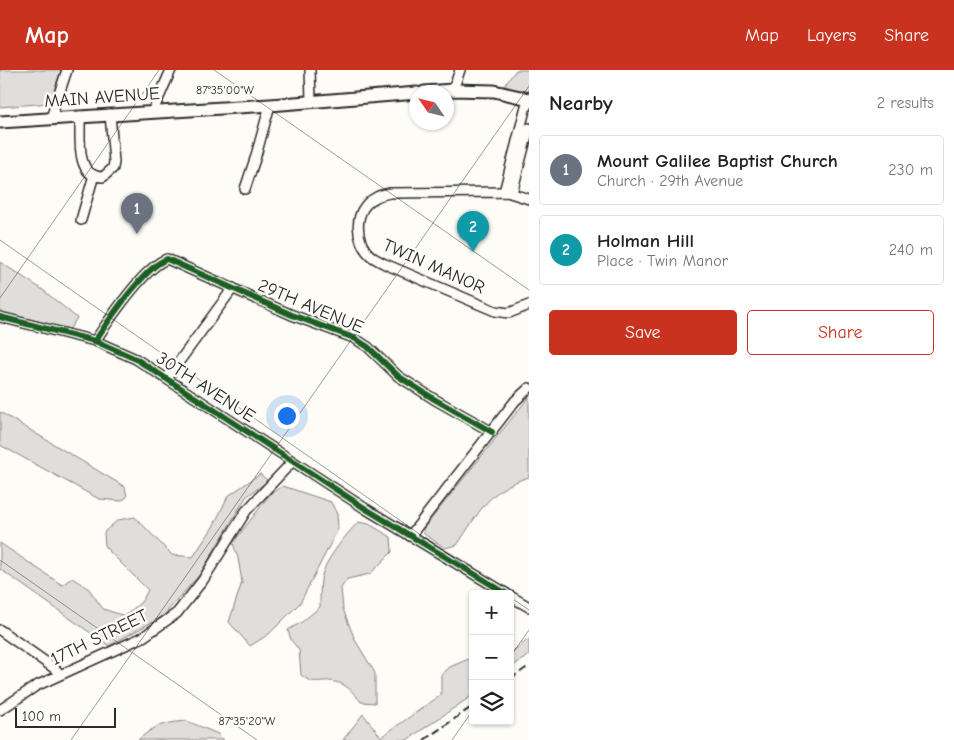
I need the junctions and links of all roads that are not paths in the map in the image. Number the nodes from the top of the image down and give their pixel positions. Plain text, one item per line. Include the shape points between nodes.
1 (67, 70) edge
2 (171, 70) edge
3 (310, 70) edge
4 (460, 70) edge
5 (454, 87) edge
6 (454, 90) edge
7 (409, 93) edge
8 (529, 99) edge
9 (311, 100) junction
10 (529, 103) edge
11 (270, 105) junction
12 (153, 112) junction
13 (110, 114) junction
14 (80, 116) junction
15 (52, 118) junction
16 (0, 122) edge
17 (529, 128) edge
18 (94, 175) junction
19 (245, 189) dead end
20 (508, 193) junction
21 (529, 199) edge
22 (81, 220) dead end
23 (233, 288) junction
24 (529, 305) edge
25 (0, 317) edge
26 (95, 341) junction
27 (166, 378) junction
28 (529, 388) edge
29 (492, 432) junction
30 (292, 462) junction
31 (410, 536) junction
32 (501, 590) edge
33 (514, 598) edge
34 (529, 607) edge
35 (0, 630) edge
36 (60, 674) junction
37 (0, 710) edge

1 - 15 street
2 - 12 street
3 - 9 street
4 - 5 street
6 - 8 main road via 494,91
7 - 9 main road, MAIN AVENUE
9 - 11 main road, MAIN AVENUE
10 - 20 street
11 - 12 main road, MAIN AVENUE
11 - 19 street
12 - 13 main road, MAIN AVENUE
13 - 14 main road, MAIN AVENUE
13 - 18 street via 113,168 103,177
14 - 15 main road, MAIN AVENUE
14 - 18 street via 82,160 85,168
15 - 16 main road, MAIN AVENUE
17 - 20 street
18 - 22 street
20 - 21 street, TWIN MANOR
20 - 24 street, TWIN MANOR via 390,193 374,198 362,210 358,226 361,243 372,256 386,264 495,311 509,312
23 - 26 street, 29TH AVENUE via 175,261 159,262 146,274
23 - 27 street
23 - 29 street, 29TH AVENUE via 354,338 398,376
25 - 26 street, 30TH AVENUE
26 - 27 street, 30TH AVENUE via 136,359
27 - 30 street, 30TH AVENUE
28 - 29 street
29 - 31 street
30 - 31 street, 30TH AVENUE
30 - 36 street, 17TH STREET via 246,511 203,580 177,613 143,637
31 - 32 street, 30TH AVENUE
33 - 34 street, 30TH AVENUE
35 - 36 street
36 - 37 street, 17TH STREET

